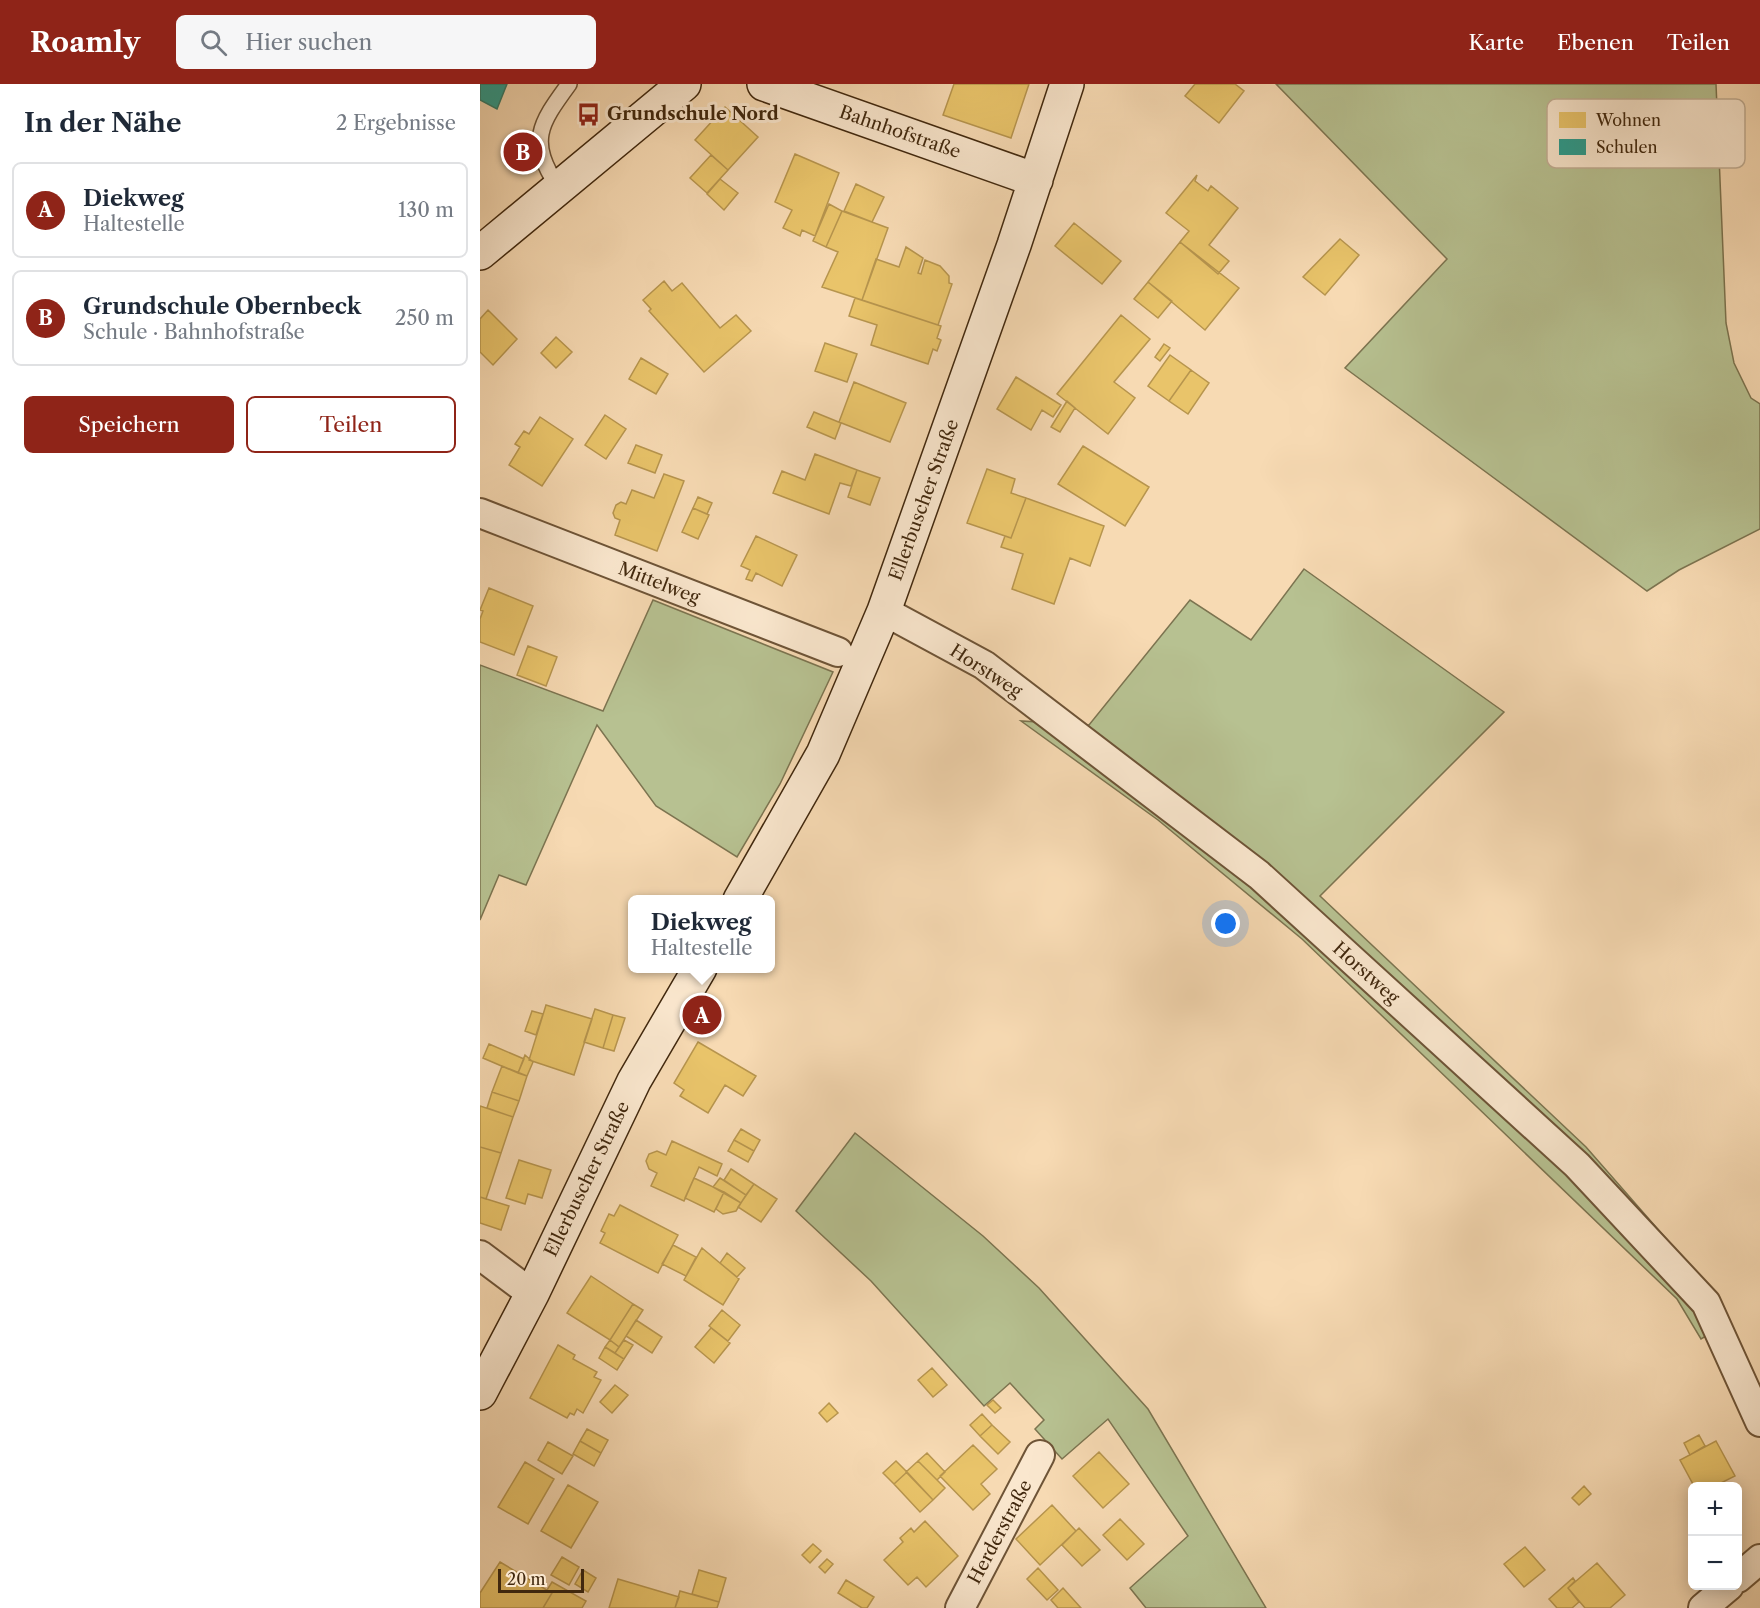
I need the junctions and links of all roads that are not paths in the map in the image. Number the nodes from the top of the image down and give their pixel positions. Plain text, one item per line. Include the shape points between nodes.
1 (569, 84) edge
2 (764, 84) edge
3 (1067, 84) edge
4 (678, 85) edge
5 (1036, 180) junction
6 (558, 187) junction
7 (480, 253) edge
8 (480, 513) edge
9 (884, 611) junction
10 (838, 652) dead end
11 (743, 895) edge
12 (698, 973) edge
13 (480, 1254) edge
14 (532, 1294) junction
15 (480, 1393) edge
16 (1760, 1422) edge
17 (1040, 1455) dead end
18 (1760, 1559) edge
19 (1742, 1574) edge
20 (1724, 1590) edge
21 (960, 1608) edge
22 (1703, 1608) edge

1 - 6 lane via 546,116 539,142 544,165
2 - 5 main road, Bahnhofstraße
3 - 5 main road, Ellerbuscher Straße
4 - 6 main road
5 - 9 main road, Ellerbuscher Straße
6 - 7 main road
8 - 10 street, Mittelweg
9 - 11 main road, Ellerbuscher Straße via 823,754
9 - 16 street, Horstweg via 984,665 1259,875 1577,1165 1706,1304
12 - 14 main road, Ellerbuscher Straße via 634,1081
13 - 14 street
14 - 15 main road, Ellerbuscher Straße
17 - 21 street, Herderstraße
18 - 19 street
20 - 22 street

